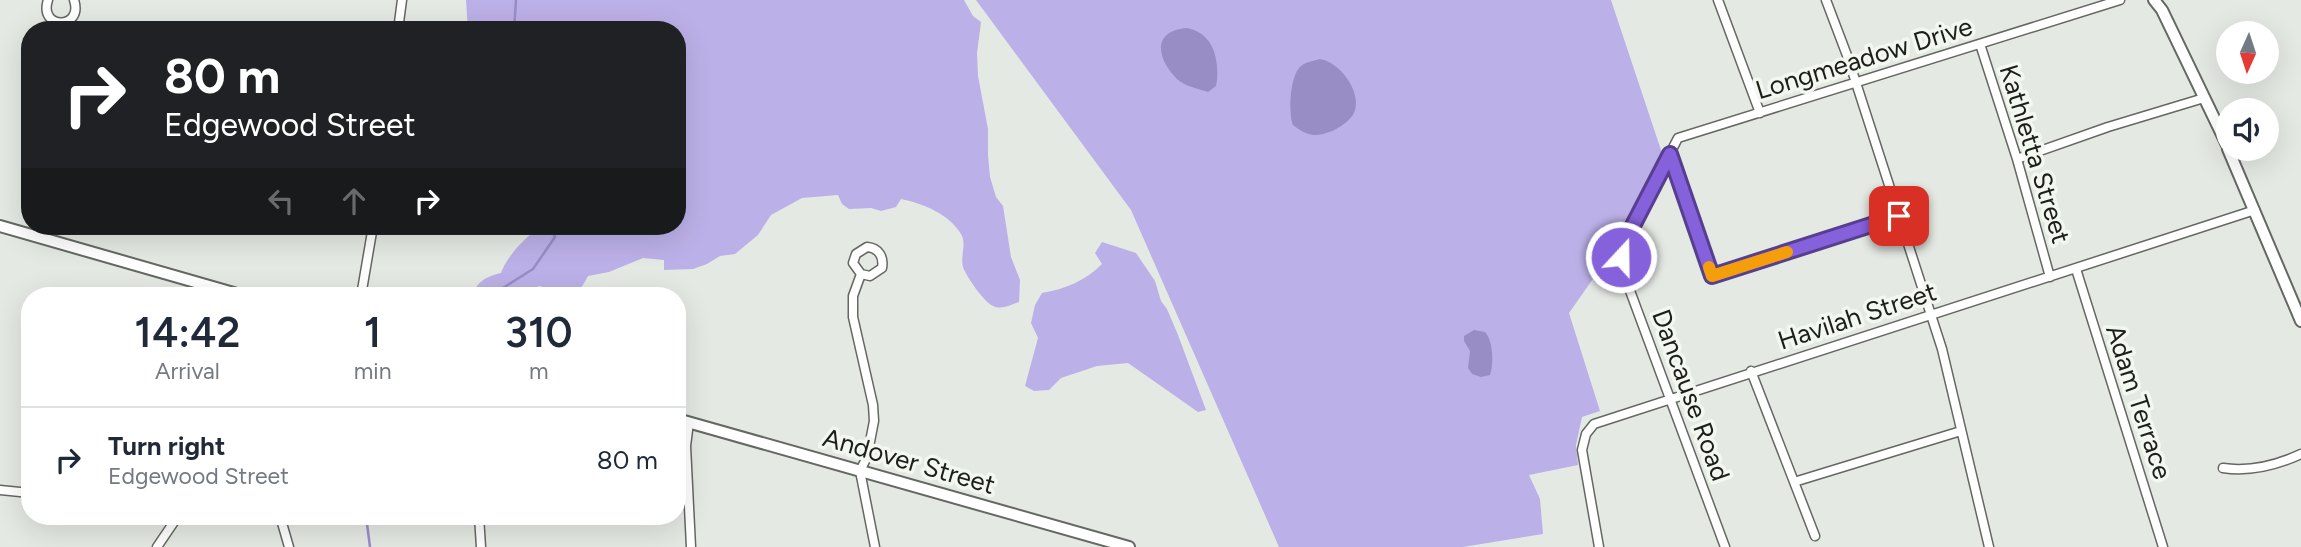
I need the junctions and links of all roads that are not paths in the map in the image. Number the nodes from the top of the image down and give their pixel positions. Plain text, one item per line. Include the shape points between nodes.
1 (48, 0) edge
2 (74, 0) edge
3 (402, 0) edge
4 (1718, 0) edge
5 (1826, 0) edge
6 (2120, 0) edge
7 (2154, 0) edge
8 (54, 21) edge
9 (66, 21) edge
10 (399, 21) edge
11 (1979, 44) junction
12 (1856, 83) junction
13 (2204, 98) junction
14 (1760, 113) junction
15 (2216, 123) edge
16 (1670, 154) junction
17 (2017, 159) junction
18 (2234, 161) edge
19 (2255, 210) junction
20 (1899, 216) junction
21 (0, 226) edge
22 (21, 232) edge
23 (31, 235) edge
24 (371, 235) edge
25 (2076, 269) junction
26 (861, 274) dead end
27 (2050, 277) junction
28 (213, 287) edge
29 (363, 287) edge
30 (1931, 315) junction
31 (2301, 321) edge
32 (1751, 372) junction
33 (1671, 399) junction
34 (686, 421) edge
35 (689, 422) junction
36 (1961, 431) junction
37 (2301, 454) edge
38 (2223, 468) dead end
39 (860, 471) junction
40 (1794, 482) junction
41 (0, 490) edge
42 (21, 493) edge
43 (172, 525) edge
44 (283, 525) edge
45 (480, 525) edge
46 (1815, 536) dead end
47 (1102, 543) edge
48 (157, 547) edge
49 (289, 547) edge
50 (481, 547) edge
51 (691, 547) edge
52 (875, 547) edge
53 (1129, 547) edge
54 (1599, 547) edge
55 (1725, 547) edge
56 (1989, 547) edge
57 (2163, 547) edge

1 - 8 street via 47,14
2 - 9 street via 74,16
3 - 10 street
4 - 14 street
5 - 12 street
6 - 11 street, Longmeadow Drive
7 - 13 main road
11 - 12 street, Longmeadow Drive
11 - 17 street, Kathletta Street
12 - 14 street, Longmeadow Drive
12 - 20 street
13 - 15 main road
13 - 17 street
14 - 16 street, Longmeadow Drive via 1678,138
16 - 20 street via 1712,276
16 - 33 street, Dancause Road via 1621,257
17 - 27 street, Kathletta Street
18 - 19 main road
19 - 25 street, Havilah Street
19 - 31 main road
20 - 30 street
21 - 22 main road
23 - 28 main road
24 - 29 street
25 - 27 street, Havilah Street
25 - 57 street, Adam Terrace
26 - 39 street via 853,296 853,317 874,421
27 - 30 street, Havilah Street
30 - 32 street, Havilah Street
30 - 36 street
32 - 33 street, Havilah Street
32 - 40 street
33 - 54 street, Havilah Street via 1603,420 1586,434 1584,465
33 - 55 street, Dancause Road
34 - 35 main road, Andover Street
35 - 39 main road, Andover Street
35 - 51 street
36 - 40 street
36 - 56 street
37 - 38 street via 2254,468
39 - 47 main road, Andover Street
39 - 52 street
40 - 46 street
41 - 42 street
43 - 48 street
44 - 49 street
45 - 50 street
47 - 53 main road, Andover Street

